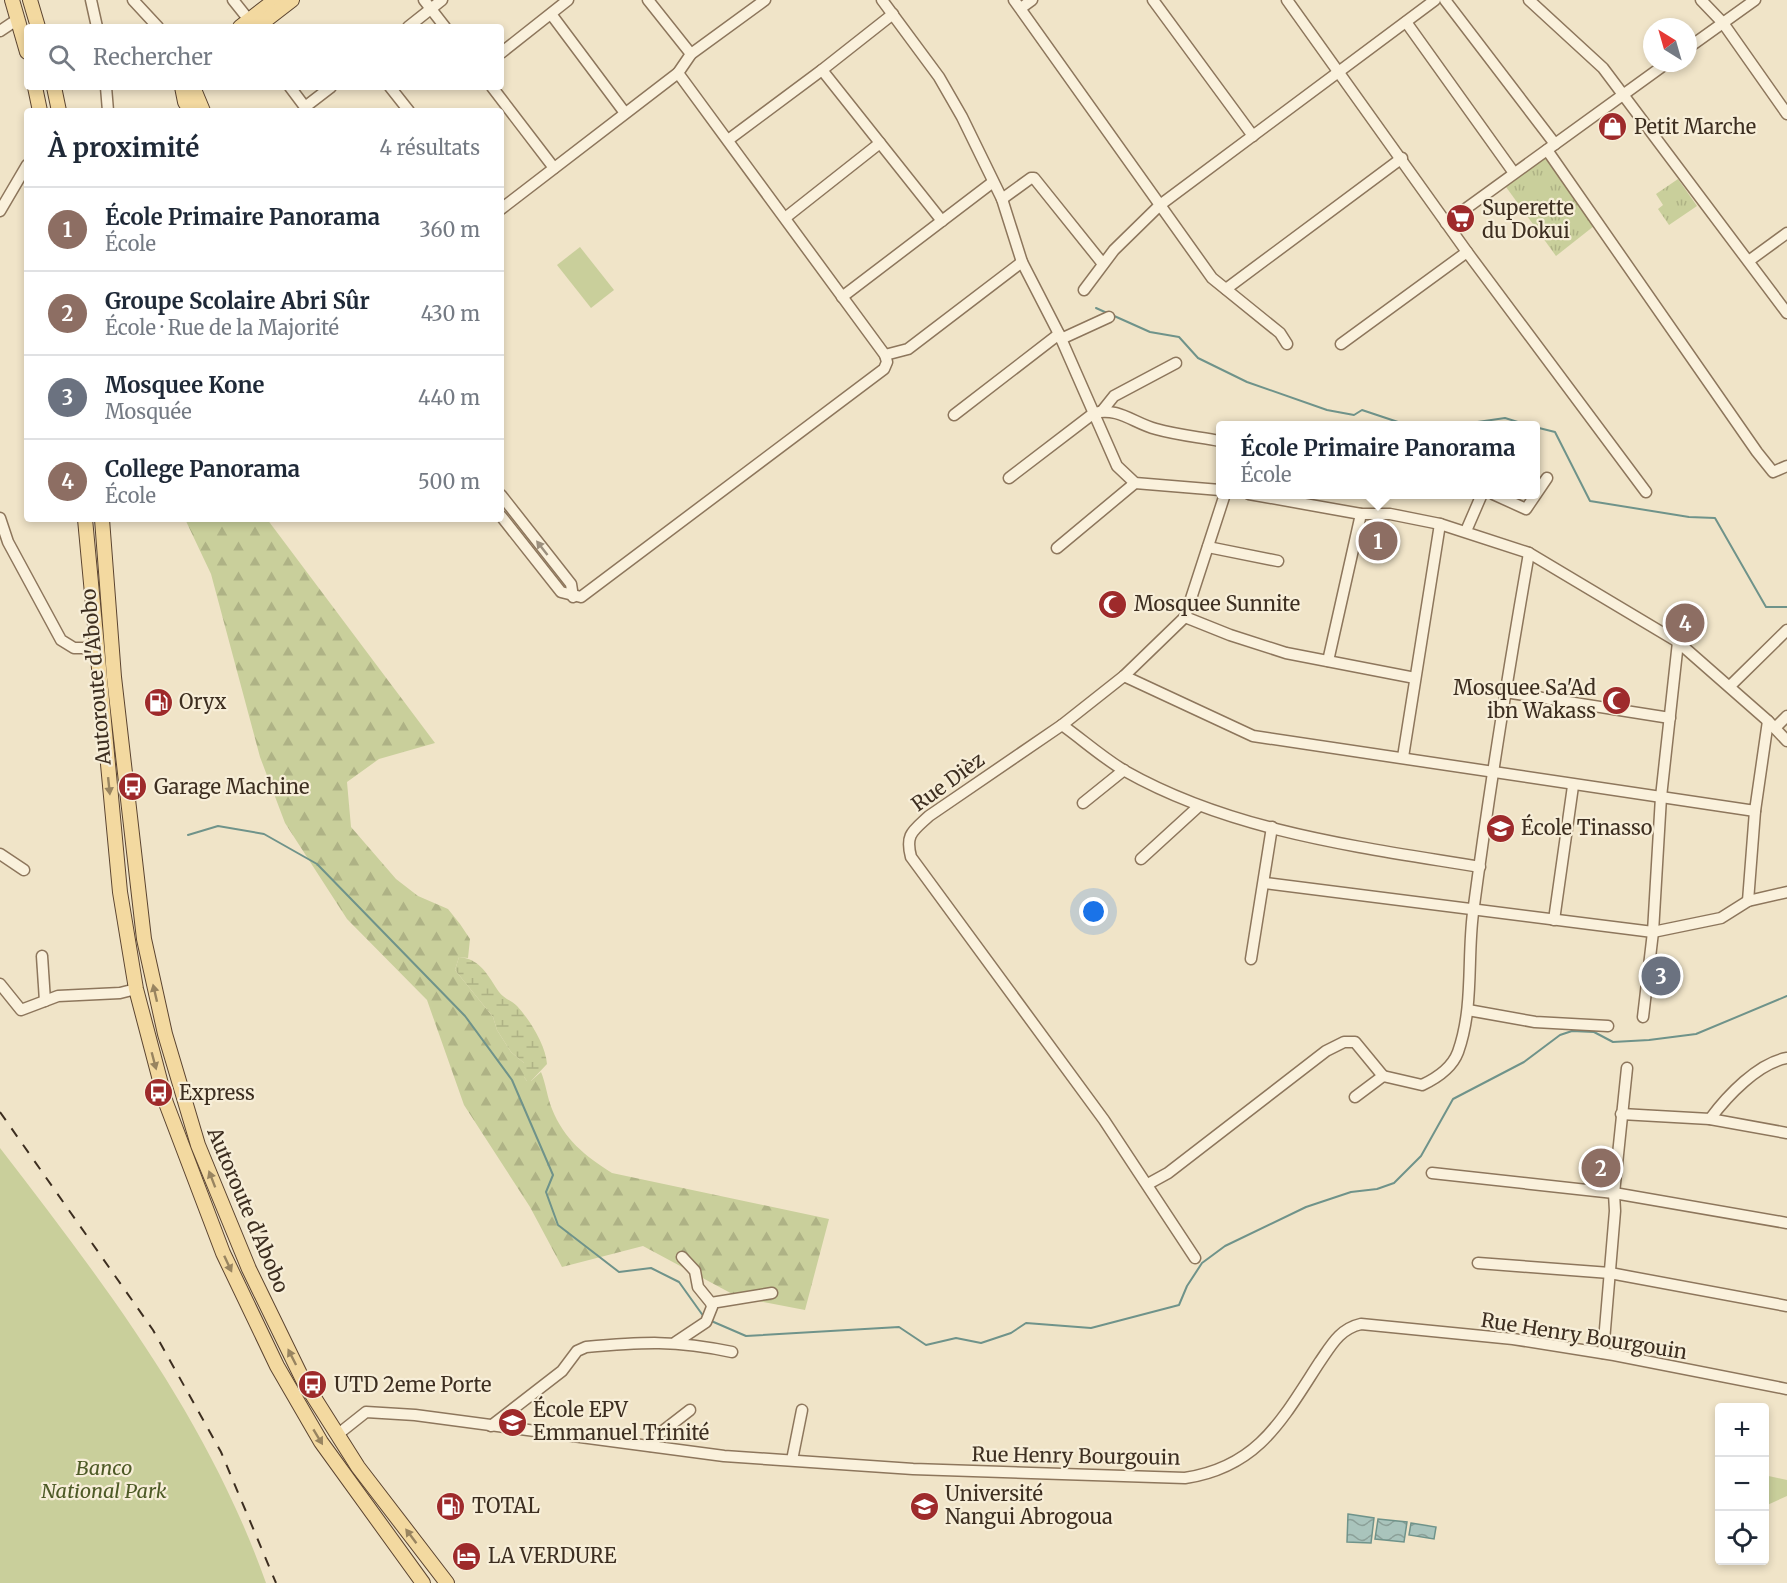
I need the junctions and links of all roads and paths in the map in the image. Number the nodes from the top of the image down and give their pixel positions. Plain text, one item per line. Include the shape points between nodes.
1 (12, 0) edge
2 (30, 0) edge
3 (93, 0) edge
4 (133, 0) edge
5 (233, 0) edge
6 (275, 0) edge
7 (292, 0) edge
8 (442, 0) edge
9 (568, 0) edge
10 (648, 0) edge
11 (765, 0) edge
12 (882, 0) edge
13 (1032, 0) edge
14 (1153, 0) edge
15 (1287, 0) edge
16 (1435, 0) edge
17 (1445, 0) edge
18 (1528, 0) edge
19 (1701, 0) edge
20 (1755, 0) edge
21 (428, 4) edge
22 (1017, 4) edge
23 (550, 14) junction
24 (893, 14) junction
25 (18, 19) junction
26 (1406, 22) junction
27 (1723, 23) junction
28 (38, 24) edge
29 (97, 24) edge
30 (155, 24) edge
31 (248, 24) edge
32 (250, 24) edge
33 (251, 24) edge
34 (411, 24) edge
35 (443, 24) edge
36 (0, 31) edge
37 (24, 41) edge
38 (1697, 42) edge
39 (504, 51) edge
40 (691, 54) junction
41 (822, 69) junction
42 (1654, 72) edge
43 (678, 73) junction
44 (1338, 73) junction
45 (36, 90) edge
46 (55, 90) edge
47 (106, 90) edge
48 (183, 90) edge
49 (194, 90) edge
50 (292, 90) edge
51 (328, 90) edge
52 (392, 90) edge
53 (494, 90) edge
54 (1624, 93) junction
55 (39, 108) edge
56 (58, 108) edge
57 (108, 108) edge
58 (189, 108) edge
59 (202, 108) edge
60 (305, 108) edge
61 (307, 108) edge
62 (407, 108) edge
63 (625, 113) junction
64 (1787, 114) edge
65 (1253, 136) junction
66 (728, 140) junction
67 (880, 143) junction
68 (1551, 147) junction
69 (1402, 158) junction
70 (554, 168) junction
71 (24, 170) edge
72 (1514, 174) junction
73 (993, 182) junction
74 (1002, 199) junction
75 (1160, 205) junction
76 (504, 206) edge
77 (0, 211) edge
78 (785, 218) junction
79 (942, 221) junction
80 (1446, 223) junction
81 (1787, 233) edge
82 (1467, 252) junction
83 (1750, 260) junction
84 (1022, 262) junction
85 (1103, 264) junction
86 (1226, 289) junction
87 (1084, 290) dead end
88 (842, 297) junction
89 (1787, 313) edge
90 (1109, 317) dead end
91 (1060, 336) junction
92 (1287, 344) dead end
93 (1341, 344) dead end
94 (885, 355) junction
95 (1176, 363) dead end
96 (1098, 412) junction
97 (954, 415) dead end
98 (1216, 440) edge
99 (1787, 466) edge
100 (1009, 478) dead end
101 (1547, 478) dead end
102 (1135, 483) junction
103 (1540, 488) edge
104 (1216, 490) edge
105 (1646, 492) dead end
106 (504, 499) edge
107 (1224, 499) edge
108 (1273, 499) edge
109 (1480, 499) edge
110 (1502, 499) edge
111 (1533, 499) edge
112 (1361, 514) junction
113 (0, 518) edge
114 (504, 520) edge
115 (85, 522) edge
116 (102, 522) edge
117 (1440, 524) junction
118 (1466, 531) junction
119 (4, 542) edge
120 (1208, 547) junction
121 (1057, 548) dead end
122 (1529, 553) junction
123 (1278, 561) dead end
124 (573, 597) junction
125 (1185, 617) junction
126 (1787, 630) edge
127 (1678, 642) junction
128 (95, 648) junction
129 (1328, 661) junction
130 (1124, 676) junction
131 (1415, 678) junction
132 (1730, 686) junction
133 (1505, 692) junction
134 (1787, 716) edge
135 (1670, 718) junction
136 (1062, 724) junction
137 (1772, 724) junction
138 (1787, 741) edge
139 (1403, 757) junction
140 (1124, 770) junction
141 (1491, 773) junction
142 (1573, 786) junction
143 (1661, 797) junction
144 (1083, 803) dead end
145 (1199, 806) junction
146 (1755, 811) junction
147 (1272, 827) junction
148 (0, 854) edge
149 (1141, 858) dead end
150 (1480, 867) junction
151 (24, 870) dead end
152 (1265, 883) junction
153 (1787, 892) edge
154 (1748, 901) junction
155 (1474, 910) junction
156 (1554, 920) junction
157 (1653, 932) junction
158 (42, 956) dead end
159 (1251, 959) dead end
160 (0, 984) edge
161 (136, 989) junction
162 (45, 1001) junction
163 (1468, 1010) junction
164 (1643, 1017) dead end
165 (1608, 1026) dead end
166 (1787, 1058) edge
167 (1627, 1068) dead end
168 (1383, 1076) junction
169 (1355, 1096) dead end
170 (1621, 1113) junction
171 (1710, 1119) junction
172 (1787, 1133) edge
173 (1432, 1173) dead end
174 (1148, 1184) junction
175 (1614, 1193) junction
176 (1787, 1222) edge
177 (682, 1257) dead end
178 (1195, 1258) dead end
179 (1478, 1263) dead end
180 (1610, 1273) junction
181 (772, 1293) dead end
182 (711, 1305) junction
183 (1787, 1306) edge
184 (676, 1342) junction
185 (732, 1352) dead end
186 (1603, 1353) junction
187 (1787, 1389) edge
188 (690, 1410) dead end
189 (802, 1410) dead end
190 (491, 1426) junction
191 (337, 1435) junction
192 (651, 1446) junction
193 (792, 1460) junction
194 (421, 1582) edge
195 (447, 1583) edge

1 - 25 main road
2 - 28 main road
3 - 29 street
4 - 30 street
5 - 31 street
6 - 32 main road
7 - 33 main road
8 - 21 street
9 - 23 street
10 - 40 street
11 - 40 street
12 - 24 street
13 - 22 street
14 - 65 street
15 - 44 street
16 - 26 street
17 - 68 street
18 - 54 street via 1590,55
19 - 27 street
20 - 27 street
21 - 34 street
21 - 35 street
22 - 75 street
23 - 39 street
23 - 63 street
24 - 41 street
24 - 73 street via 939,77
25 - 36 street
25 - 37 main road
26 - 44 street
26 - 72 street
27 - 38 street
27 - 64 street
40 - 43 street
41 - 66 street
41 - 67 street
42 - 54 street
43 - 63 street
43 - 66 street
44 - 65 street
44 - 69 street
45 - 55 main road
46 - 56 main road
47 - 57 street
48 - 58 main road
49 - 59 main road
50 - 60 street
51 - 61 street
52 - 62 street
53 - 70 street
54 - 68 street
54 - 83 street
63 - 70 street
65 - 75 street
66 - 78 street
67 - 78 street
67 - 79 street
68 - 72 street
68 - 99 street via 1756,452 1773,472
69 - 80 street
69 - 86 street
70 - 76 street
71 - 77 street
72 - 80 street
73 - 74 street
73 - 79 street
74 - 84 street
74 - 85 street via 1034,178
75 - 85 street
75 - 86 street via 1212,278
78 - 88 street
79 - 88 street
80 - 82 street
81 - 83 street
82 - 93 street
82 - 105 street
83 - 89 street
84 - 91 street
84 - 94 street via 908,349
85 - 87 street
86 - 92 street via 1280,333
88 - 94 street
90 - 91 street
91 - 96 street
91 - 97 street
94 - 124 street via 884,369 591,592
95 - 96 street via 1114,396
96 - 98 street via 1124,414 1153,429
96 - 100 street
96 - 102 street via 1118,466
101 - 103 street
102 - 104 street
102 - 121 street
124 -> 106 street via 570,584
107 - 120 street, Rue Dièz
108 - 112 street
109 - 118 street
110 - 111 street via 1526,509
112 - 117 street via 1390,514
112 - 129 street
113 - 119 street
114 - 124 street via 561,592
115 - 128 main road
191 -> 116 main road, Autoroute d'Abobo via 303,1380 228,1221 198,1145 165,1034 138,892 114,677
117 - 118 street
117 - 131 street
118 - 122 street
119 - 128 street via 61,640 74,648
120 - 123 street
120 - 125 street, Rue Dièz
122 - 127 street
122 - 133 street
125 - 129 street via 1286,653
125 - 130 street, Rue Dièz
126 - 132 street
127 - 132 street
127 - 135 street
128 -> 161 main road via 120,892
129 - 131 street
130 - 136 street, Rue Dièz
130 - 139 street via 1253,736
131 - 139 street
132 - 137 street
133 - 135 street
133 - 141 street
134 - 137 street
135 - 143 street
136 - 140 street
136 - 174 street, Rue Dièz via 929,816 912,831 907,843 911,857
137 - 138 street
137 - 146 street
139 - 141 street
140 - 144 street
140 - 145 street
141 - 142 street
141 - 150 street
142 - 143 street
142 - 156 street
143 - 146 street
143 - 157 street
145 - 147 street
145 - 149 street
146 - 154 street
147 - 150 street via 1342,844
147 - 152 street
148 - 151 street
150 - 155 street
152 - 155 street
152 - 159 street
153 - 154 street
154 - 157 street via 1721,918
155 - 156 street
155 - 163 street
156 - 157 street
157 - 164 street
158 - 162 street
160 - 162 street via 21,1010
161 - 162 street via 58,996
161 -> 194 main road via 177,1137 234,1278 277,1366 321,1442
163 - 165 street via 1535,1022
163 - 168 street via 1457,1054 1433,1080 1422,1085
166 - 171 street via 1761,1070 1722,1102
167 - 170 street
168 - 169 street
168 - 174 street via 1355,1042 1326,1050 1168,1173
170 - 171 street
170 - 175 street
171 - 172 street
173 - 175 street
174 - 178 street
175 - 176 street
175 - 180 street
177 - 182 street via 695,1271 698,1287
179 - 180 street
180 - 183 street
180 - 186 street
181 - 182 street
182 - 184 street via 706,1322
184 - 185 street
184 - 190 street via 586,1347 562,1371
186 - 187 street, Rue Henry Bourgouin
186 - 193 street, Rue Henry Bourgouin via 1513,1339 1351,1326 1333,1343 1267,1439 1231,1464 1185,1478 913,1469
188 - 192 street via 659,1434
189 - 193 street
190 - 191 street, Rue Henry Bourgouin via 366,1412
190 - 192 street, Rue Henry Bourgouin
195 -> 191 main road, Autoroute d'Abobo
192 - 193 street, Rue Henry Bourgouin

